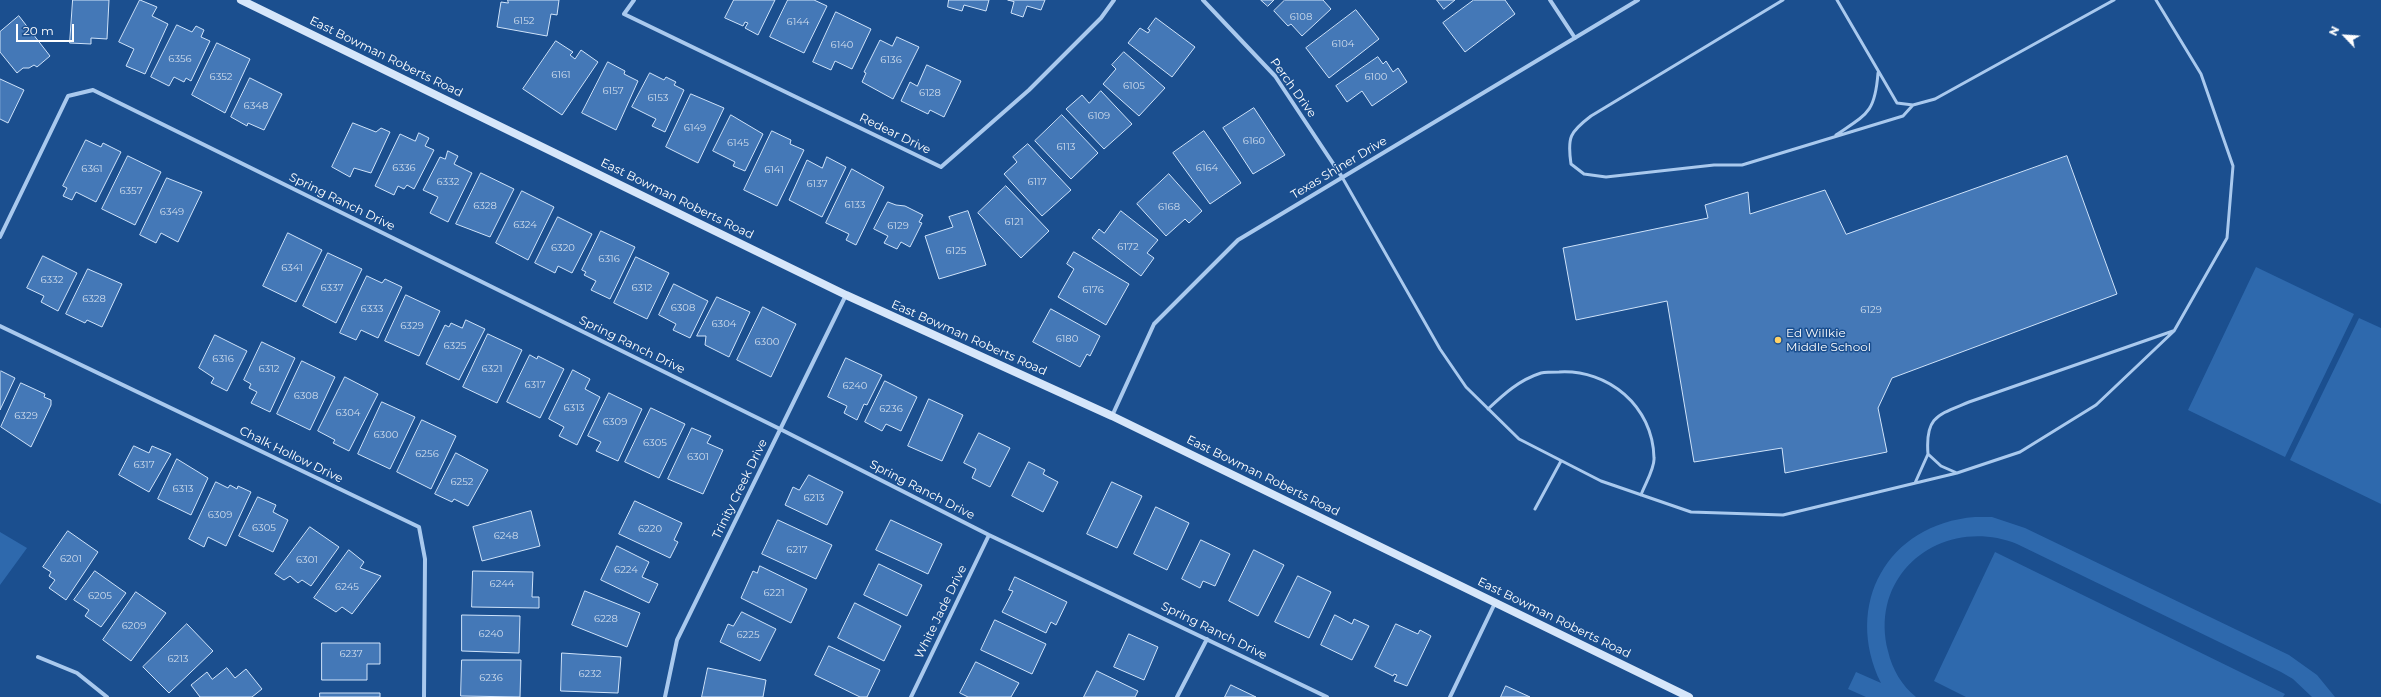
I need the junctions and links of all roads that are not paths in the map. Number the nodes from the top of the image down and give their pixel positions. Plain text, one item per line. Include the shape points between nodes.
1 (241, 0) edge
2 (634, 0) edge
3 (1114, 0) edge
4 (1203, 0) edge
5 (1550, 0) edge
6 (1638, 0) edge
7 (1783, 0) edge
8 (1837, 0) edge
9 (2114, 0) edge
10 (2156, 0) edge
11 (1575, 38) junction
12 (1878, 73) junction
13 (1913, 105) junction
14 (1833, 137) junction
15 (1342, 177) junction
16 (0, 237) edge
17 (846, 295) junction
18 (0, 326) edge
19 (2174, 331) junction
20 (1488, 409) junction
21 (1112, 416) junction
22 (780, 429) junction
23 (1928, 454) junction
24 (1561, 461) junction
25 (1957, 473) junction
26 (1916, 483) junction
27 (1641, 495) junction
28 (1535, 509) dead end
29 (989, 535) junction
30 (1495, 602) junction
31 (1207, 639) junction
32 (38, 657) dead end
33 (107, 697) edge
34 (424, 697) edge
35 (665, 697) edge
36 (912, 697) edge
37 (1177, 697) edge
38 (1327, 697) edge
39 (1450, 697) edge
40 (1689, 697) edge

1 - 17 street, East Bowman Roberts Road
2 - 3 street, Redear Drive via 624,14 941,167 1029,90 1101,18
4 - 15 street, Perch Drive via 1275,76
5 - 11 street
6 - 11 street, Texas Shiner Drive
7 - 14 lane via 1591,116 1576,128 1568,144 1571,164 1584,174 1606,177 1714,165 1742,165
8 - 12 lane
9 - 13 lane via 1935,99
10 - 19 lane via 2202,74 2233,166 2227,238
11 - 15 street, Texas Shiner Drive
12 - 13 lane via 1897,103
12 - 14 lane via 1874,104 1867,114
13 - 14 lane via 1903,116
15 - 20 lane via 1440,349 1466,387
15 - 21 street, Texas Shiner Drive via 1238,240 1154,324
16 - 22 street, Spring Ranch Drive via 68,96 93,90
17 - 21 street, East Bowman Roberts Road
17 - 22 street, Trinity Creek Drive
18 - 34 street, Chalk Hollow Drive via 419,527 425,559
19 - 23 lane via 1969,402 1936,416 1926,433
19 - 25 lane via 2096,405 2020,452
20 - 24 lane via 1520,439
20 - 27 lane via 1510,389 1542,373 1575,371 1609,382 1638,408 1649,431 1654,459
21 - 30 street, East Bowman Roberts Road
22 - 29 street, Spring Ranch Drive
22 - 35 street, Trinity Creek Drive via 677,640
23 - 25 lane via 1941,466
23 - 26 lane
24 - 27 lane via 1601,481
24 - 28 lane
25 - 26 lane
26 - 27 lane via 1783,515 1691,512
29 - 31 street, Spring Ranch Drive
29 - 36 street, White Jade Drive
30 - 39 street
30 - 40 street, East Bowman Roberts Road
31 - 37 street
31 - 38 street, Spring Ranch Drive
32 - 33 street via 77,673

